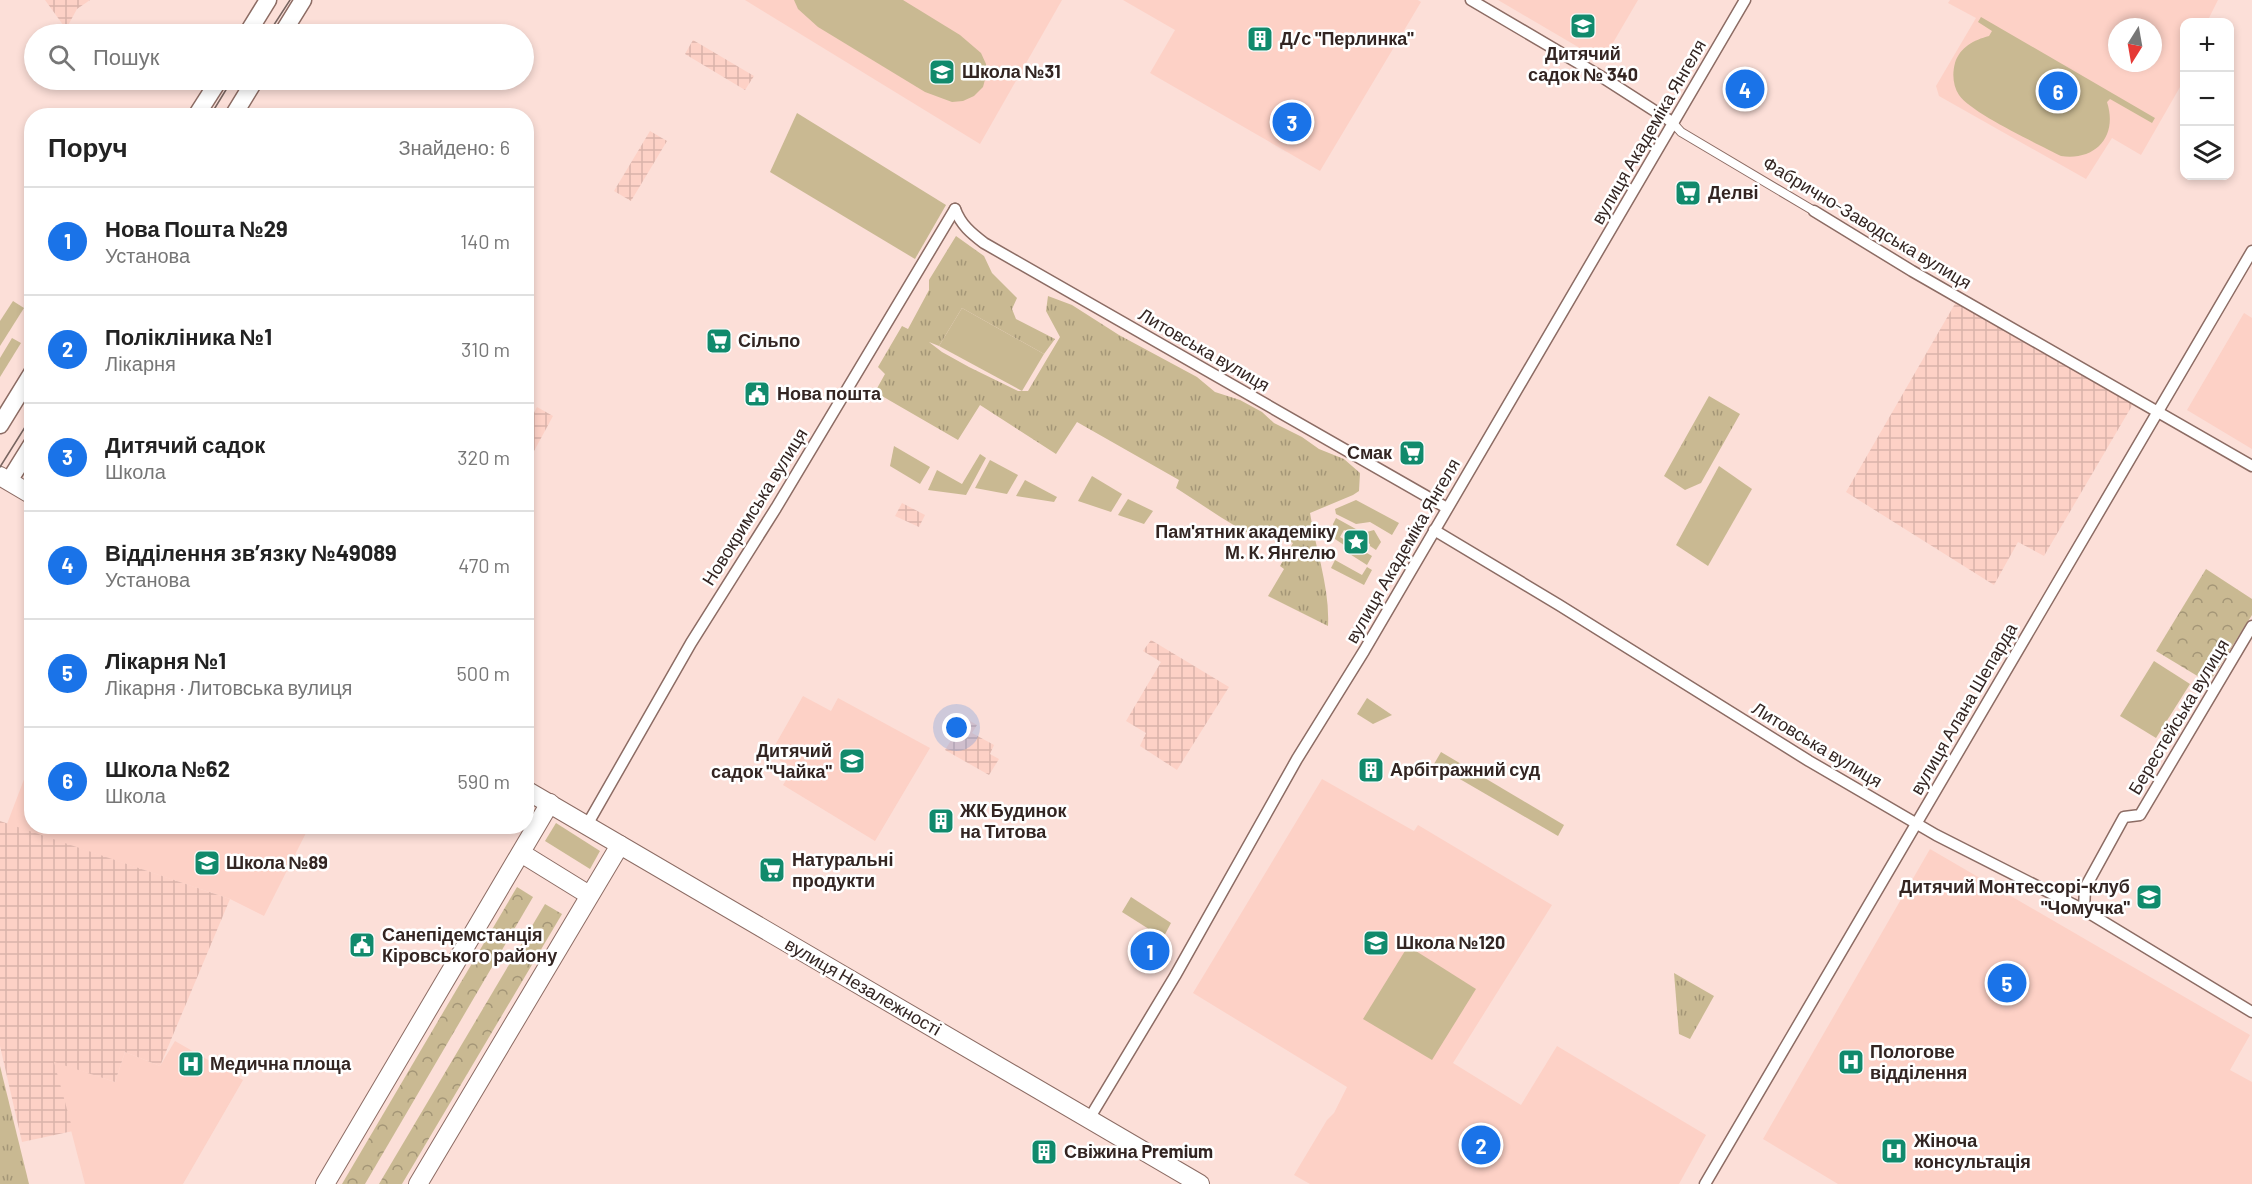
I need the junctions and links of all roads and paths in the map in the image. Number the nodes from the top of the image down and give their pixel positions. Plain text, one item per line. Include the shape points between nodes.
1 (268, 0) edge
2 (303, 0) edge
3 (1471, 0) edge
4 (1745, 0) edge
5 (253, 24) edge
6 (288, 24) edge
7 (213, 90) edge
8 (249, 90) edge
9 (201, 108) edge
10 (238, 108) edge
11 (1672, 122) junction
12 (955, 209) joint
13 (1815, 211) joint
14 (2252, 251) edge
15 (24, 386) edge
16 (2158, 412) junction
17 (0, 424) edge
18 (24, 455) edge
19 (2252, 466) edge
20 (3, 484) edge
21 (24, 492) edge
22 (1447, 508) junction
23 (1434, 530) junction
24 (2252, 626) edge
25 (534, 794) edge
26 (550, 803) junction
27 (1916, 824) junction
28 (587, 825) junction
29 (534, 831) edge
30 (532, 834) edge
31 (620, 844) junction
32 (521, 853) junction
33 (590, 895) junction
34 (2084, 910) junction
35 (2252, 1012) edge
36 (1089, 1119) junction
37 (326, 1184) edge
38 (418, 1184) edge
39 (1200, 1184) edge
40 (1705, 1184) edge

1 - 5 main road
2 - 6 main road
3 - 11 street, Фабрично-Заводська вулиця
4 - 11 street, вулиця Академіка Янгеля
7 - 9 main road
8 - 10 main road
11 - 13 street, Фабрично-Заводська вулиця via 1681,132
11 - 22 street, вулиця Академіка Янгеля
12 - 22 street, Литовська вулиця via 964,226 984,243
12 - 28 street, Новокримська вулиця via 691,643
13 - 16 street, Фабрично-Заводська вулиця
14 - 16 street, вулиця Алана Шепарда
15 - 17 main road
16 - 19 street, Фабрично-Заводська вулиця
16 - 27 street, вулиця Алана Шепарда
18 - 20 main road
20 - 21 main road
22 - 23 street, вулиця Академіка Янгеля
23 - 27 street, Литовська вулиця
23 - 36 street, вулиця Академіка Янгеля
24 - 34 street, Берестейська вулиця via 2140,815 2124,817 2085,888
25 - 26 main road, вулиця Незалежності
26 - 28 main road, вулиця Незалежності
26 - 29 main road
27 - 34 street, Литовська вулиця
27 - 40 street, вулиця Алана Шепарда
28 - 31 main road, вулиця Незалежності
30 - 32 main road
31 - 33 main road
31 - 36 main road, вулиця Незалежності
32 - 33 main road
32 - 37 main road
33 - 38 main road
34 - 35 street, Литовська вулиця
36 - 39 main road, вулиця Незалежності

